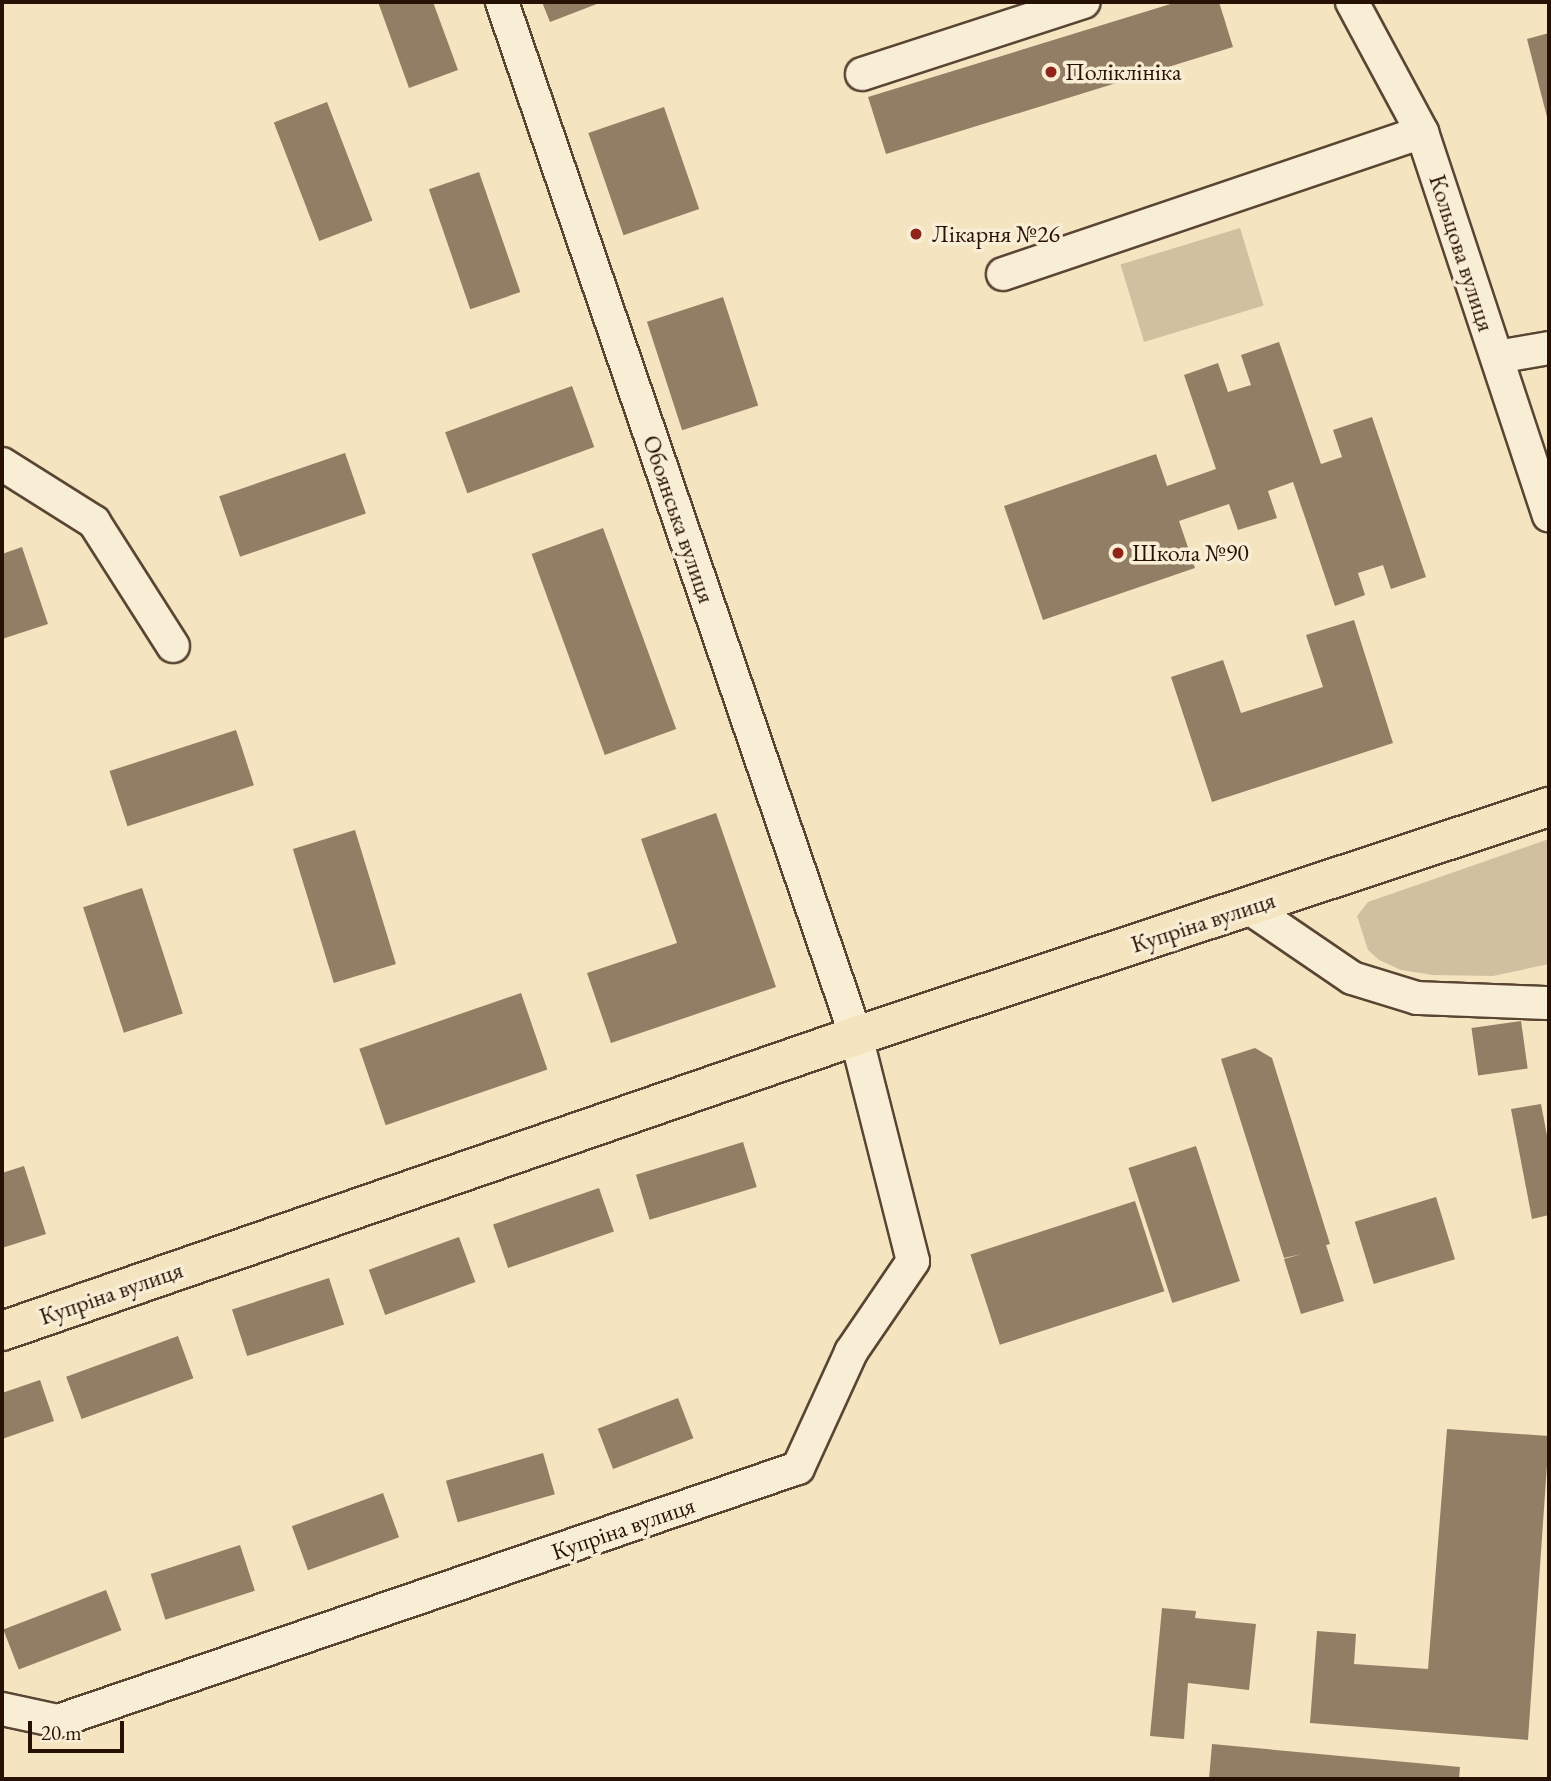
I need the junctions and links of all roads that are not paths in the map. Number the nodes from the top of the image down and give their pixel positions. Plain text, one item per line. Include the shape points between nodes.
1 (502, 2) edge
2 (1084, 2) edge
3 (1352, 2) edge
4 (862, 74) dead end
5 (1422, 132) junction
6 (1003, 274) dead end
7 (1549, 348) edge
8 (1497, 357) junction
9 (2, 464) edge
10 (1549, 515) edge
11 (173, 646) dead end
12 (1549, 807) edge
13 (1248, 907) junction
14 (1549, 1003) edge
15 (856, 1036) junction
16 (2, 1331) edge
17 (2, 1709) edge

1 - 15 street, Обоянська вулиця
2 - 4 street
3 - 5 street, Кольцова вулиця
5 - 6 street
5 - 8 street, Кольцова вулиця
7 - 8 street
8 - 10 street, Кольцова вулиця
9 - 11 street via 94,522
12 - 13 main road, Купріна вулиця
13 - 14 street via 1365,982 1417,998
13 - 15 main road, Купріна вулиця
15 - 16 main road, Купріна вулиця
15 - 17 street, Купріна вулиця via 912,1261 851,1352 798,1468 58,1721

